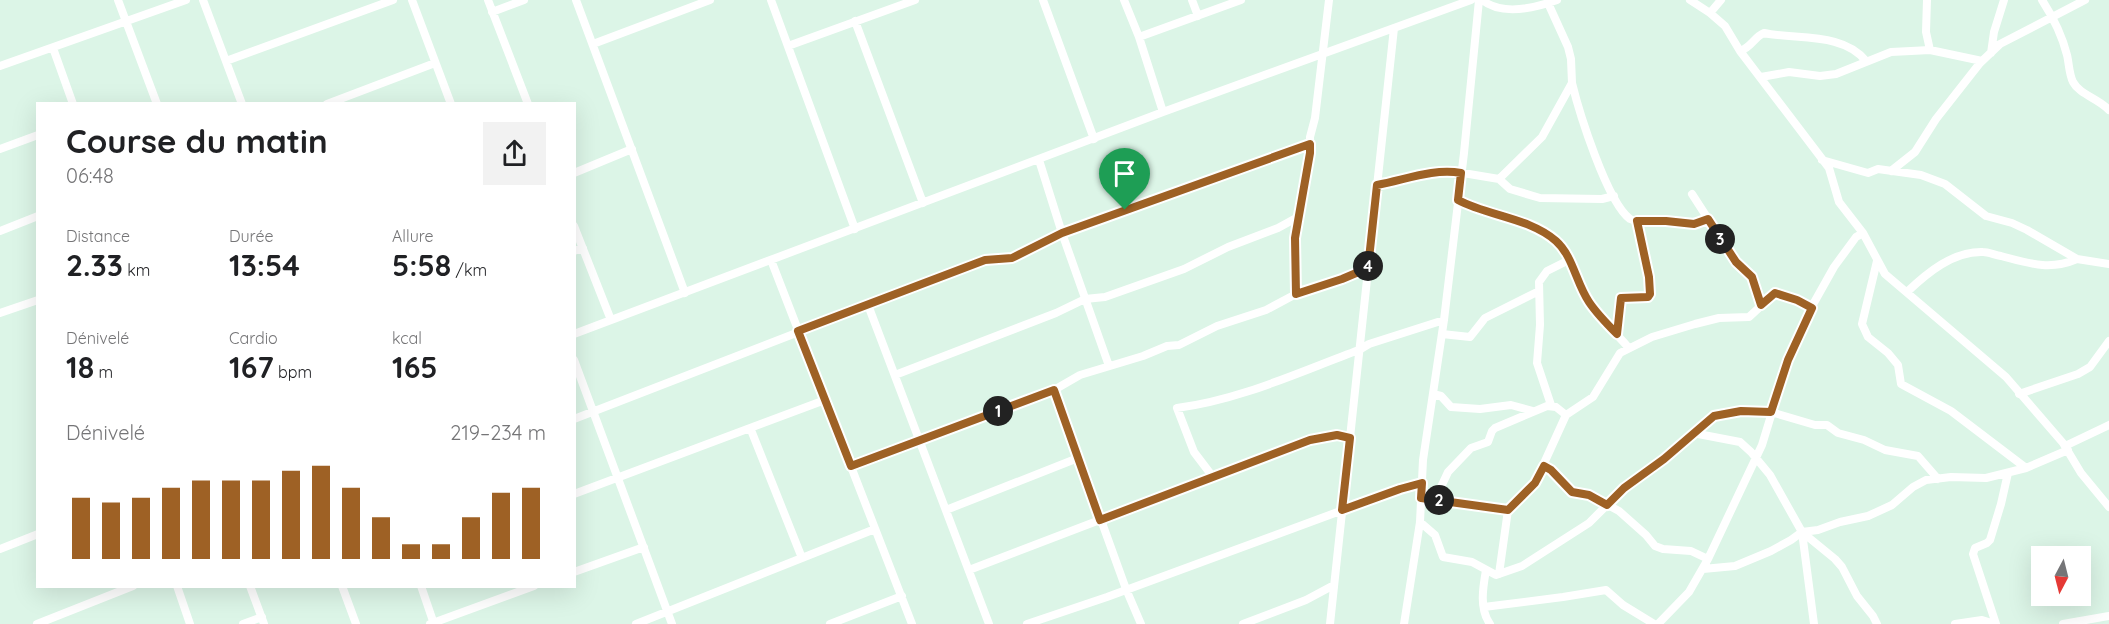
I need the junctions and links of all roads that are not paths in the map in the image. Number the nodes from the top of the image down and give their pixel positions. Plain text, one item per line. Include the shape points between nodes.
1 (118, 0) edge
2 (186, 0) edge
3 (203, 0) edge
4 (393, 0) edge
5 (412, 0) edge
6 (488, 0) edge
7 (524, 0) edge
8 (576, 0) edge
9 (710, 0) edge
10 (771, 0) edge
11 (915, 0) edge
12 (1043, 0) edge
13 (1124, 0) edge
14 (1192, 0) edge
15 (1241, 0) edge
16 (1329, 0) edge
17 (1471, 0) edge
18 (1480, 0) edge
19 (1557, 0) edge
20 (1690, 0) edge
21 (1720, 0) edge
22 (1927, 0) edge
23 (2004, 0) edge
24 (2042, 0) edge
25 (2085, 0) edge
26 (1548, 3) junction
27 (492, 12) junction
28 (1710, 13) junction
29 (1198, 16) junction
30 (2053, 16) junction
31 (855, 21) junction
32 (126, 22) junction
33 (1394, 28) junction
34 (1138, 37) junction
35 (592, 44) junction
36 (788, 46) junction
37 (53, 48) junction
38 (1930, 50) junction
39 (1740, 51) junction
40 (1991, 52) junction
41 (1323, 54) junction
42 (226, 61) junction
43 (1866, 61) junction
44 (1982, 61) junction
45 (435, 63) junction
46 (0, 66) edge
47 (1761, 77) junction
48 (1572, 83) junction
49 (72, 102) edge
50 (156, 102) edge
51 (241, 102) edge
52 (332, 102) edge
53 (449, 102) edge
54 (527, 102) edge
55 (2109, 110) edge
56 (1163, 112) junction
57 (36, 136) edge
58 (1094, 139) junction
59 (1310, 144) junction
60 (0, 149) edge
61 (632, 149) junction
62 (1822, 159) junction
63 (1039, 160) junction
64 (1891, 171) junction
65 (576, 172) edge
66 (1461, 173) junction
67 (1498, 179) junction
68 (1377, 185) junction
69 (1692, 194) dead end
70 (1614, 196) junction
71 (1458, 200) junction
72 (923, 203) junction
73 (36, 217) edge
74 (1298, 217) junction
75 (1708, 219) junction
76 (1637, 221) junction
77 (855, 229) junction
78 (0, 231) edge
79 (576, 231) edge
80 (1062, 233) junction
81 (1863, 233) junction
82 (583, 248) junction
83 (576, 250) edge
84 (2077, 259) junction
85 (771, 260) junction
86 (1569, 260) junction
87 (1877, 261) junction
88 (2109, 264) edge
89 (1368, 268) junction
90 (1539, 291) junction
91 (685, 292) junction
92 (1907, 292) junction
93 (1296, 294) junction
94 (1085, 299) junction
95 (36, 301) edge
96 (868, 305) junction
97 (1761, 305) junction
98 (1812, 308) junction
99 (0, 313) edge
100 (611, 320) junction
101 (1444, 320) junction
102 (798, 331) junction
103 (576, 333) edge
104 (1442, 334) junction
105 (1617, 334) junction
106 (2109, 341) edge
107 (1628, 347) junction
108 (1359, 350) junction
109 (576, 365) edge
110 (1109, 366) junction
111 (895, 375) junction
112 (1054, 390) junction
113 (1433, 394) junction
114 (2019, 394) junction
115 (825, 400) junction
116 (1551, 405) junction
117 (1533, 411) junction
118 (595, 412) junction
119 (1771, 412) junction
120 (1566, 415) junction
121 (576, 418) edge
122 (2109, 425) edge
123 (751, 430) junction
124 (1693, 433) junction
125 (1350, 438) junction
126 (920, 440) junction
127 (2067, 448) junction
128 (1078, 458) junction
129 (1755, 459) junction
130 (851, 466) junction
131 (1544, 466) junction
132 (2026, 468) junction
133 (2008, 473) junction
134 (1213, 477) junction
135 (619, 478) junction
136 (1938, 479) junction
137 (1422, 483) junction
138 (576, 493) edge
139 (1421, 498) junction
140 (1441, 500) junction
141 (1607, 505) junction
142 (2109, 507) edge
143 (946, 510) junction
144 (1342, 510) junction
145 (1508, 510) junction
146 (1100, 520) junction
147 (1420, 522) junction
148 (875, 529) junction
149 (1802, 532) junction
150 (36, 535) edge
151 (644, 547) junction
152 (0, 549) edge
153 (801, 558) junction
154 (1708, 559) junction
155 (1702, 569) junction
156 (969, 570) junction
157 (1486, 570) junction
158 (576, 571) edge
159 (1499, 574) junction
160 (1334, 585) junction
161 (128, 588) edge
162 (178, 588) edge
163 (251, 588) edge
164 (343, 588) edge
165 (422, 588) edge
166 (529, 588) edge
167 (1126, 590) junction
168 (902, 596) junction
169 (1484, 607) junction
170 (667, 611) junction
171 (2109, 616) edge
172 (263, 620) edge
173 (1256, 622) edge
174 (37, 624) edge
175 (190, 624) edge
176 (243, 624) edge
177 (356, 624) edge
178 (433, 624) edge
179 (636, 624) edge
180 (672, 624) edge
181 (830, 624) edge
182 (912, 624) edge
183 (989, 624) edge
184 (1027, 624) edge
185 (1141, 624) edge
186 (1243, 624) edge
187 (1330, 624) edge
188 (1404, 624) edge
189 (1490, 624) edge
190 (1656, 624) edge
191 (1814, 624) edge
192 (1877, 624) edge
193 (1955, 624) edge
194 (1995, 624) edge
195 (2063, 624) edge

1 - 32 street
2 - 32 street
3 - 42 street
4 - 42 street
5 - 45 street
6 - 27 street
7 - 27 street
8 - 35 street
9 - 35 street
10 - 36 street
11 - 31 street
12 - 58 street
13 - 34 street
14 - 29 street
15 - 29 street
16 - 41 street
17 - 33 street
18 - 26 street via 1497,8
18 - 66 street
19 - 26 street
20 - 28 street
21 - 28 street
22 - 38 street
23 - 40 street
24 - 30 street
25 - 30 street
26 - 48 street via 1568,47
27 - 54 street
28 - 39 street via 1725,26
29 - 34 street
30 - 40 street
30 - 55 street via 2072,81
31 - 36 street
31 - 72 street
32 - 37 street
32 - 50 street
33 - 41 street
33 - 68 street
34 - 56 street
35 - 61 street
36 - 77 street
37 - 46 street
37 - 49 street
38 - 43 street via 1891,52
38 - 44 street
39 - 43 street via 1764,33 1832,41
39 - 47 street
40 - 44 street
41 - 56 street
41 - 59 street
42 - 51 street
43 - 47 street via 1836,74 1789,72
44 - 64 street via 1915,152
45 - 52 street
45 - 53 street
47 - 62 street
48 - 67 street via 1542,137
48 - 70 street via 1586,131
56 - 58 street
57 - 60 street
58 - 63 street
59 - 74 street
59 - 80 street
61 - 65 street
61 - 91 street
62 - 64 street via 1865,172
62 - 81 street via 1829,168 1839,202
63 - 72 street
63 - 80 street
64 - 84 street via 1921,175 1945,184 1986,216 2020,226
66 - 67 street
66 - 68 street via 1437,172
66 - 71 street
67 - 70 street via 1510,189 1540,198
68 - 89 street
69 - 75 street
70 - 76 street via 1628,217
71 - 86 street via 1545,233 1564,249
71 - 101 street
72 - 77 street
73 - 78 street
74 - 93 street
74 - 94 street via 1184,269 1105,297
75 - 76 street via 1694,224
75 - 97 street via 1736,262 1752,277
76 - 105 street via 1650,294 1621,298
77 - 85 street
79 - 82 street
80 - 94 street
80 - 96 street via 1012,258 985,260
81 - 87 street
81 - 98 street via 1834,267
82 - 83 street
82 - 100 street
84 - 88 street
84 - 92 street via 2050,266 1983,252 1960,255 1927,273
85 - 91 street
85 - 102 street
86 - 90 street via 1542,275
86 - 105 street via 1588,301
87 - 92 street via 1885,274
87 - 132 street via 1862,324 1868,337 1898,365 1901,384 1951,411
89 - 93 street
89 - 108 street
90 - 104 street via 1485,318 1473,336
90 - 116 street via 1537,363
91 - 100 street
92 - 114 street via 2006,377
93 - 110 street via 1179,345
94 - 110 street
94 - 111 street
95 - 99 street
96 - 102 street
96 - 111 street
97 - 98 street via 1775,293
97 - 107 street via 1749,316 1719,318
98 - 119 street via 1788,360
100 - 103 street
101 - 104 street
101 - 108 street
102 - 115 street
102 - 118 street
104 - 113 street
105 - 107 street
106 - 114 street via 2090,367
107 - 120 street via 1620,353 1593,397
108 - 125 street
108 - 134 street via 1216,402 1177,408 1194,452
109 - 118 street
110 - 112 street via 1080,375
111 - 126 street
112 - 126 street
112 - 128 street
113 - 117 street via 1441,396 1451,407 1480,410 1511,405
113 - 137 street
114 - 127 street
115 - 123 street
115 - 130 street
116 - 117 street
116 - 120 street
117 - 140 street via 1495,428 1488,442 1471,448 1446,475
118 - 121 street
118 - 135 street
119 - 124 street via 1721,414
119 - 129 street
119 - 136 street via 1827,425 1838,433 1886,450 1918,456
120 - 131 street
122 - 127 street
123 - 135 street
123 - 153 street
124 - 129 street via 1740,442
124 - 141 street
125 - 134 street via 1337,435 1310,440
125 - 144 street
126 - 130 street
126 - 143 street
127 - 132 street
127 - 142 street via 2081,474
128 - 143 street
128 - 146 street
129 - 149 street via 1770,476
129 - 154 street
130 - 148 street
131 - 141 street via 1572,492 1589,495
131 - 145 street via 1535,483
132 - 133 street
133 - 136 street via 1986,478
133 - 194 street via 1990,540 1975,548 1973,554
134 - 146 street
135 - 138 street
135 - 151 street
136 - 149 street via 1926,480 1892,505 1868,516
137 - 139 street
137 - 144 street
139 - 140 street
139 - 147 street
140 - 145 street
141 - 154 street via 1655,546 1691,550
141 - 159 street via 1588,523 1522,566
143 - 156 street
144 - 160 street
144 - 167 street
145 - 159 street
146 - 156 street
146 - 167 street
147 - 157 street via 1435,535 1443,557 1472,562
147 - 188 street
148 - 153 street
148 - 168 street
149 - 155 street via 1735,566
149 - 191 street
149 - 192 street via 1842,567
150 - 152 street
151 - 158 street
151 - 170 street
153 - 170 street
154 - 155 street
155 - 190 street via 1689,592
156 - 183 street
157 - 159 street
157 - 169 street
160 - 173 street
160 - 187 street
161 - 174 street
162 - 175 street
163 - 172 street
164 - 177 street
165 - 178 street
166 - 178 street
167 - 184 street
167 - 185 street
168 - 181 street
168 - 182 street
169 - 189 street
169 - 190 street via 1605,590
170 - 179 street
170 - 180 street
171 - 195 street
172 - 176 street
173 - 186 street
193 - 194 street via 1982,620

